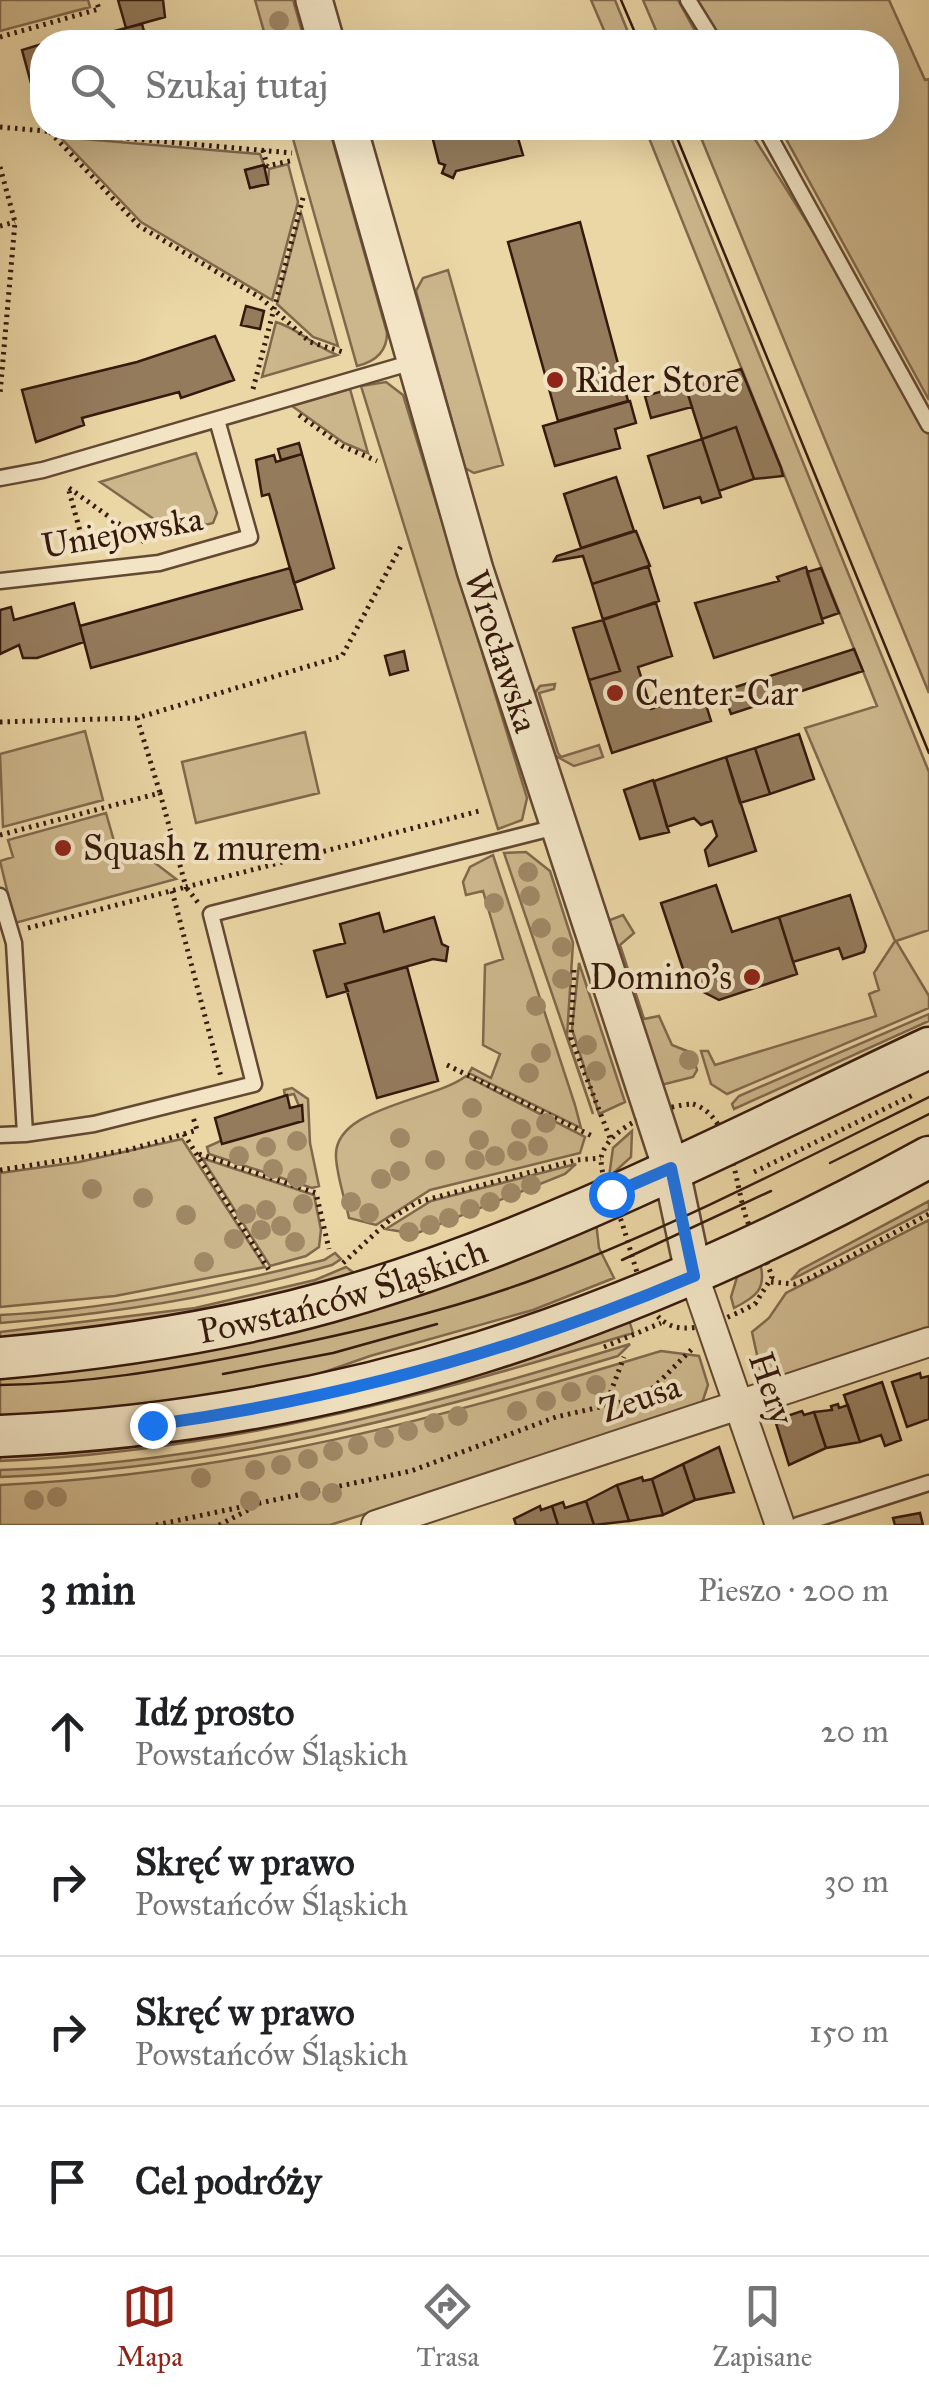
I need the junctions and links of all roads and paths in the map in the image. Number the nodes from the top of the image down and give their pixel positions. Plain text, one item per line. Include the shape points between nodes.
1 (96, 0) edge
2 (314, 0) edge
3 (688, 0) edge
4 (323, 30) edge
5 (707, 30) edge
6 (0, 36) edge
7 (0, 127) edge
8 (30, 130) edge
9 (58, 140) edge
10 (145, 140) edge
11 (353, 140) edge
12 (772, 140) edge
13 (263, 150) junction
14 (0, 167) edge
15 (304, 194) dead end
16 (15, 222) junction
17 (0, 226) edge
18 (274, 308) junction
19 (346, 353) dead end
20 (414, 362) junction
21 (0, 394) edge
22 (280, 401) junction
23 (247, 411) junction
24 (216, 420) junction
25 (929, 424) edge
26 (377, 461) dead end
27 (62, 465) junction
28 (0, 478) edge
29 (68, 488) junction
30 (401, 546) dead end
31 (170, 560) junction
32 (90, 570) junction
33 (0, 580) edge
34 (138, 718) junction
35 (0, 722) edge
36 (160, 793) junction
37 (483, 810) dead end
38 (556, 827) junction
39 (0, 835) edge
40 (186, 888) junction
41 (172, 891) junction
42 (0, 896) edge
43 (211, 914) junction
44 (586, 918) junction
45 (11, 933) junction
46 (929, 1048) edge
47 (446, 1065) dead end
48 (929, 1086) edge
49 (225, 1091) junction
50 (671, 1108) dead end
51 (713, 1120) dead end
52 (634, 1125) dead end
53 (26, 1134) junction
54 (0, 1135) edge
55 (592, 1136) dead end
56 (610, 1138) junction
57 (196, 1153) junction
58 (929, 1157) edge
59 (602, 1158) junction
60 (671, 1168) junction
61 (0, 1170) edge
62 (754, 1172) dead end
63 (606, 1182) dead end
64 (740, 1183) dead end
65 (744, 1211) dead end
66 (929, 1214) edge
67 (626, 1236) dead end
68 (328, 1249) dead end
69 (632, 1263) dead end
70 (334, 1268) dead end
71 (270, 1270) dead end
72 (694, 1276) junction
73 (650, 1309) dead end
74 (735, 1313) dead end
75 (697, 1326) dead end
76 (929, 1342) edge
77 (698, 1344) dead end
78 (0, 1358) edge
79 (624, 1358) dead end
80 (738, 1404) junction
81 (605, 1406) junction
82 (0, 1436) edge
83 (929, 1483) edge
84 (259, 1505) junction
85 (156, 1525) edge
86 (220, 1525) edge
87 (376, 1525) edge
88 (780, 1525) edge
89 (798, 1525) edge

1 - 6 path via 99,9
2 - 4 street
3 - 5 lane
7 - 8 path
9 - 18 path via 139,226
10 - 13 path
11 - 20 street, Wrocławska
12 - 25 lane
13 - 13 path via 293,156 267,166
14 - 16 path
15 - 18 path
16 - 17 path
16 - 21 path
18 - 19 path via 310,342
18 - 23 path
20 - 22 lane
20 - 38 street, Wrocławska
22 - 23 lane
22 - 26 path via 342,446
23 - 24 lane
24 - 27 lane
24 - 31 lane, Uniejowska via 250,537
27 - 28 lane
27 - 29 path
29 - 31 path
29 - 32 path
30 - 34 path via 342,656
31 - 32 lane, Uniejowska
32 - 33 lane, Uniejowska
34 - 35 path
34 - 36 path
36 - 39 path
36 - 40 path
37 - 40 path
38 - 43 lane
38 - 44 street, Wrocławska
40 - 41 path
40 - 43 path
41 - 45 path
41 - 49 path
42 - 45 lane
43 - 49 lane via 254,1084
44 - 56 path via 569,1031
44 - 60 street, Wrocławska
45 - 53 lane
46 - 60 main road, Powstańców Śląskich
47 - 55 path
48 - 62 path
49 - 53 lane
50 - 51 path via 699,1106
52 - 56 path
53 - 54 lane
56 - 59 path
57 - 61 path via 184,1134 109,1154
57 - 68 path via 316,1192
57 - 71 path
58 - 72 main road
59 - 63 path
59 - 70 path via 428,1197 393,1217
60 - 72 street
60 - 78 main road, Powstańców Śląskich via 487,1248 330,1302 208,1332
64 - 65 path
66 - 74 path via 810,1278 771,1282 755,1304
67 - 69 path
72 - 80 street, Hery
72 - 82 main road via 478,1356 320,1397 152,1425
73 - 75 path via 669,1327
76 - 80 street, Zeusa
77 - 81 path via 644,1397
79 - 81 path
80 - 87 street, Zeusa
80 - 88 street, Hery
81 - 84 path via 556,1417 411,1472
83 - 89 lane
84 - 85 path
84 - 86 path

